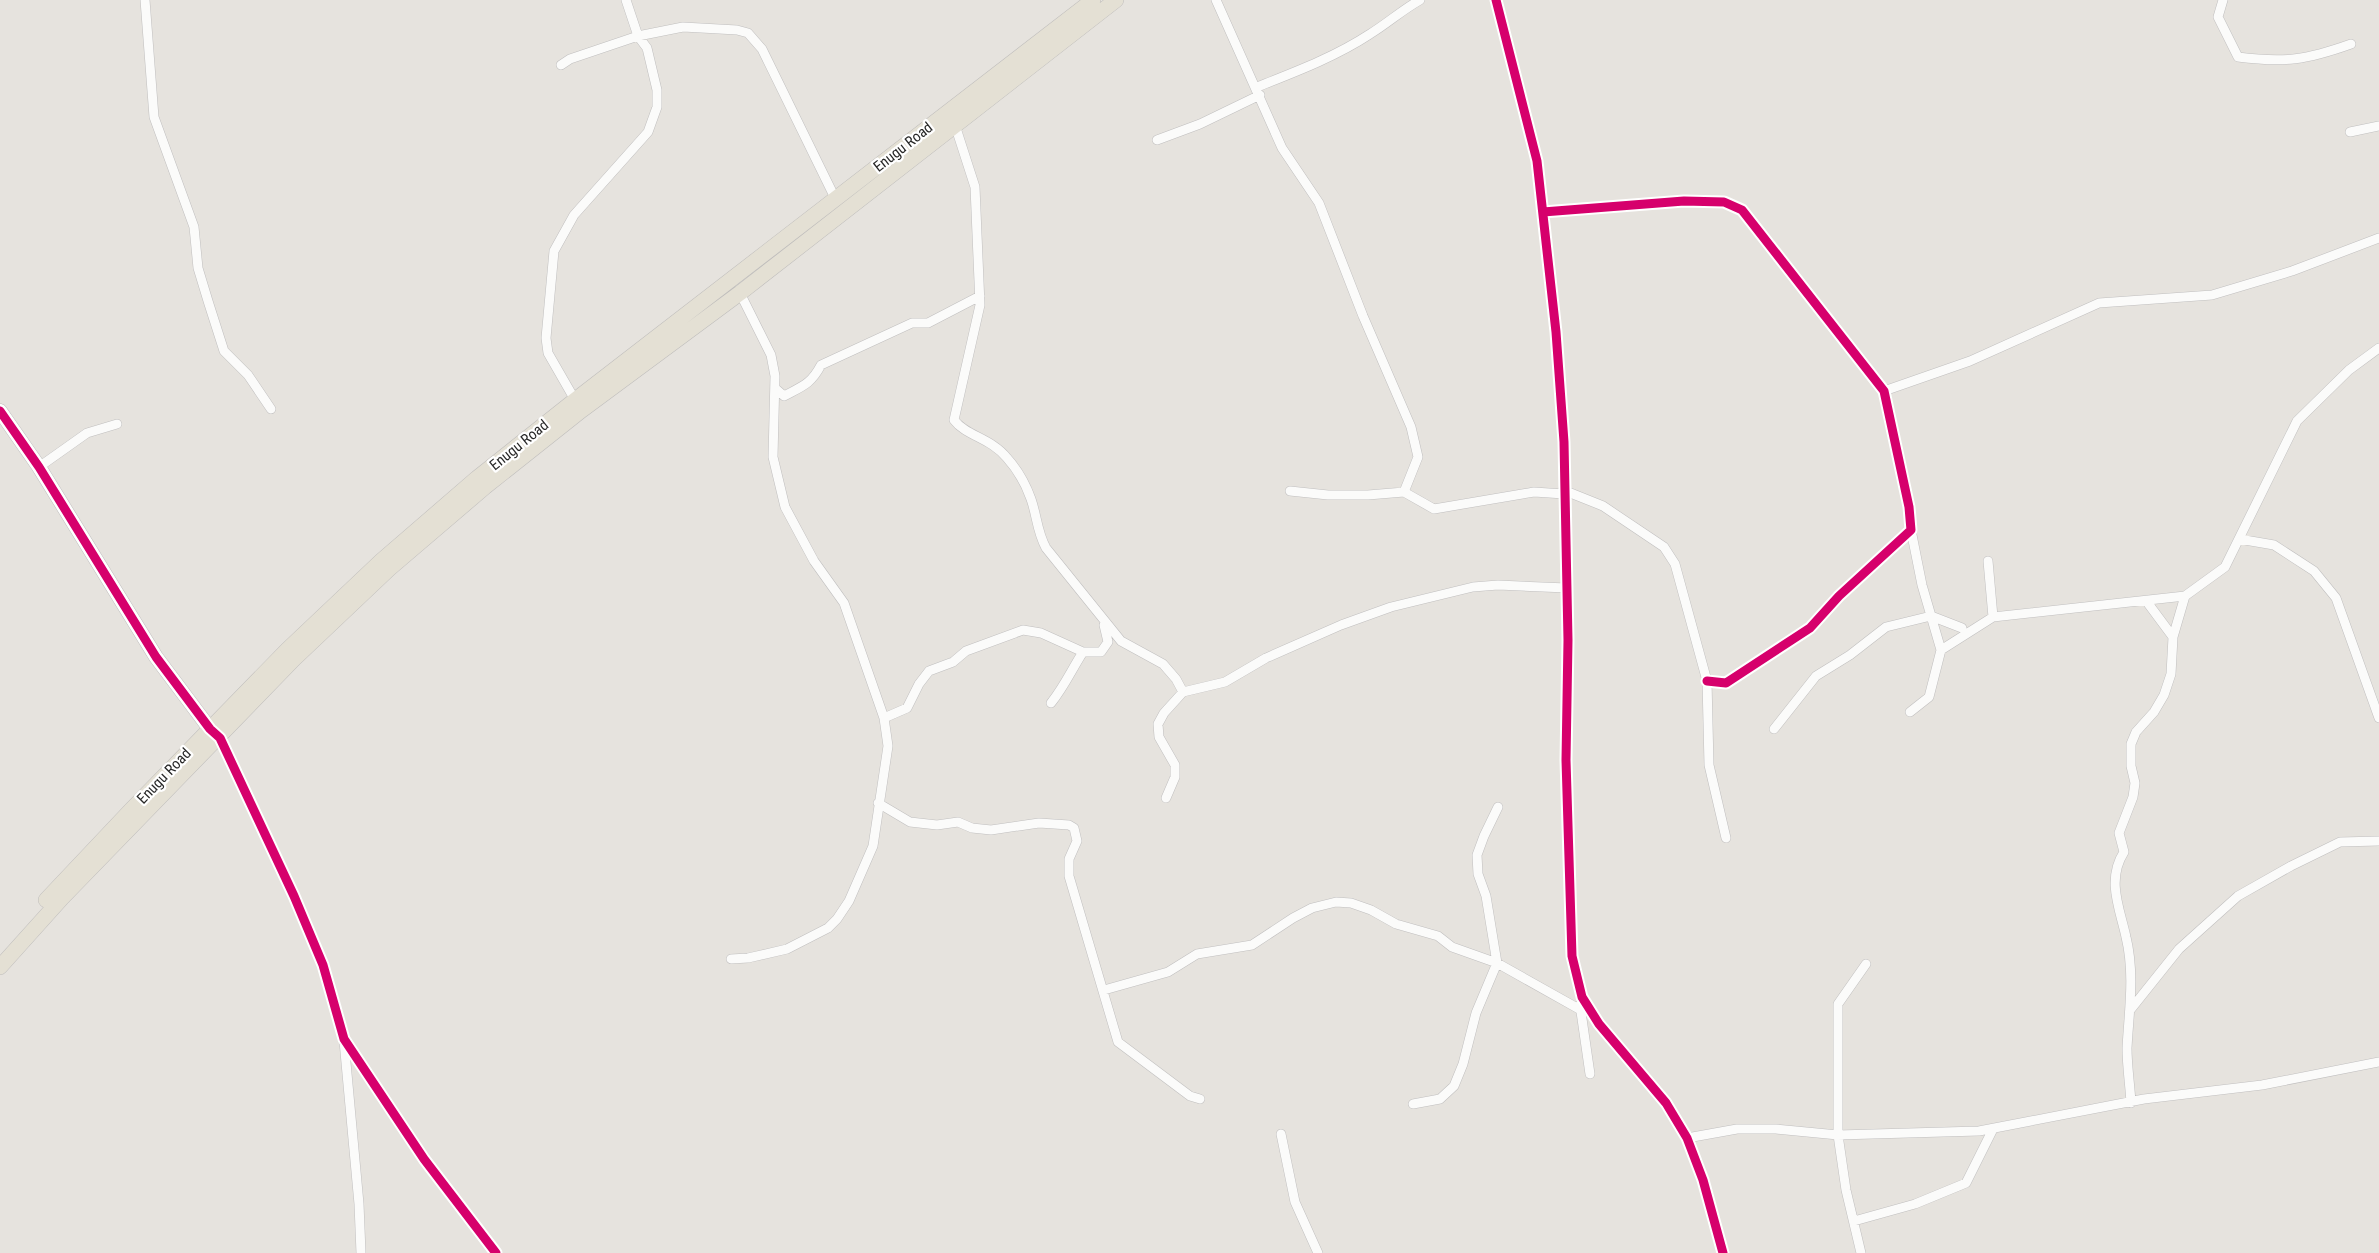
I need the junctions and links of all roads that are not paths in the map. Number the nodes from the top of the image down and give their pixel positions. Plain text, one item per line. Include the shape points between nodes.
1 (145, 0) edge
2 (626, 0) edge
3 (1093, 0) edge
4 (1116, 0) edge
5 (1216, 0) edge
6 (1420, 0) edge
7 (1496, 0) edge
8 (2223, 0) edge
9 (638, 36) junction
10 (2351, 44) dead end
11 (561, 64) dead end
12 (1258, 91) junction
13 (955, 125) junction
14 (2379, 126) edge
15 (2350, 132) dead end
16 (1156, 140) dead end
17 (836, 200) junction
18 (1543, 212) junction
19 (2379, 238) edge
20 (740, 292) junction
21 (980, 296) junction
22 (2379, 348) edge
23 (775, 388) junction
24 (1884, 392) junction
25 (575, 400) junction
26 (271, 409) dead end
27 (0, 411) edge
28 (117, 424) dead end
29 (39, 467) junction
30 (1290, 491) dead end
31 (1404, 492) junction
32 (1563, 492) junction
33 (1911, 530) junction
34 (2239, 539) junction
35 (1988, 561) dead end
36 (1567, 588) junction
37 (2185, 597) junction
38 (2147, 602) junction
39 (1932, 616) junction
40 (1993, 617) junction
41 (1103, 620) junction
42 (1962, 628) dead end
43 (2173, 637) junction
44 (1941, 650) junction
45 (1083, 652) junction
46 (1707, 681) junction
47 (1183, 692) junction
48 (1051, 704) dead end
49 (1910, 712) dead end
50 (884, 718) junction
51 (2379, 718) edge
52 (1774, 729) dead end
53 (215, 734) junction
54 (1167, 798) dead end
55 (878, 803) junction
56 (1498, 807) dead end
57 (1726, 838) dead end
58 (2379, 841) edge
59 (0, 951) edge
60 (730, 959) dead end
61 (1497, 963) junction
62 (1866, 964) dead end
63 (0, 967) edge
64 (1104, 990) junction
65 (1582, 997) junction
66 (1579, 1009) junction
67 (2131, 1009) junction
68 (344, 1039) junction
69 (2379, 1062) edge
70 (1590, 1074) dead end
71 (1200, 1099) dead end
72 (2131, 1103) junction
73 (1413, 1104) dead end
74 (1993, 1129) junction
75 (1281, 1134) dead end
76 (1838, 1135) junction
77 (1687, 1138) junction
78 (1854, 1221) junction
79 (361, 1253) edge
80 (496, 1253) edge
81 (1318, 1253) edge
82 (1723, 1253) edge
83 (1861, 1253) edge

1 - 26 street via 154,117 194,227 198,268 208,301 224,351 248,375
2 - 9 street
3 - 17 main road, Enugu Road
4 - 13 main road
5 - 12 street
6 - 12 street via 1371,34
7 - 18 street via 1537,161
8 - 10 street via 2217,17 2238,57 2274,61 2315,57
9 - 11 street
9 - 17 street via 683,27 748,33 762,49
9 - 25 street via 646,48 657,90 653,121 648,132 566,227 554,251 548,353
12 - 16 street via 1200,124
12 - 31 street via 1282,148 1319,204 1411,427 1418,458
13 - 20 main road
13 - 21 street via 975,187
14 - 15 street
17 - 25 main road, Enugu Road
18 - 24 street via 1684,201 1724,202 1742,210
18 - 32 street via 1564,442
19 - 24 street via 2212,296 2098,303 1970,362
20 - 23 street via 771,355
20 - 53 main road via 582,410 397,561
21 - 23 street via 928,323 912,323 821,365 804,387 784,396
21 - 41 street via 954,420 994,444 1014,467 1031,498 1038,535
22 - 34 street via 2349,370 2297,421
23 - 50 street via 773,457 785,507 814,561 844,603
24 - 33 street
25 - 53 main road, Enugu Road via 381,561 287,650
27 - 29 street
28 - 29 street via 87,433
29 - 53 street via 156,657
30 - 31 street via 1328,495
31 - 32 street via 1434,509 1534,492
32 - 36 street
32 - 46 street via 1603,506 1671,556
33 - 39 street
33 - 46 street via 1810,628 1726,683
34 - 37 street via 2225,567
34 - 51 street via 2274,545 2314,571 2336,598
35 - 40 street
36 - 47 street via 1473,587 1390,607 1266,658 1225,682
36 - 65 street via 1569,910 1572,956
37 - 38 street
37 - 43 street
38 - 40 street
38 - 43 street
39 - 42 street
39 - 44 street
39 - 52 street via 1886,627 1822,671
40 - 44 street
41 - 45 street via 1106,648
41 - 47 street via 1121,641 1164,664
43 - 67 street via 2171,674 2164,695 2131,744 2135,783 2119,833 2124,852 2118,861 2114,886 2129,959
44 - 49 street via 1929,697
45 - 48 street
45 - 50 street via 1041,633 1023,630 966,651 953,662 929,671 907,708
46 - 57 street via 1709,765
47 - 54 street via 1158,724 1159,737 1175,765
50 - 55 street via 888,746
53 - 59 main road, Enugu Road via 131,810
53 - 63 main road
53 - 68 street via 323,965
55 - 60 street via 873,846 837,919 828,928 787,948
55 - 64 street via 910,822 958,822 991,830 1039,823 1074,828 1077,841 1069,876
56 - 61 street via 1478,855 1478,874 1486,896
58 - 67 street via 2340,842 2238,896 2179,949
61 - 64 street via 1452,947 1438,936 1396,924 1371,910 1336,902 1312,908 1252,945 1197,954 1168,972
61 - 66 street
61 - 73 street via 1476,1013 1454,1086 1440,1099
62 - 76 street via 1838,1004
64 - 71 street via 1120,1044 1190,1096
65 - 66 street
65 - 77 street via 1599,1024 1665,1103
66 - 70 street
67 - 72 street via 2127,1049
68 - 79 street
68 - 80 street via 424,1159
69 - 72 street via 2262,1085
72 - 74 street
74 - 76 street
74 - 78 street via 1966,1183 1915,1204
75 - 81 street via 1295,1202
76 - 77 street via 1737,1129
76 - 78 street
77 - 82 street
78 - 83 street

